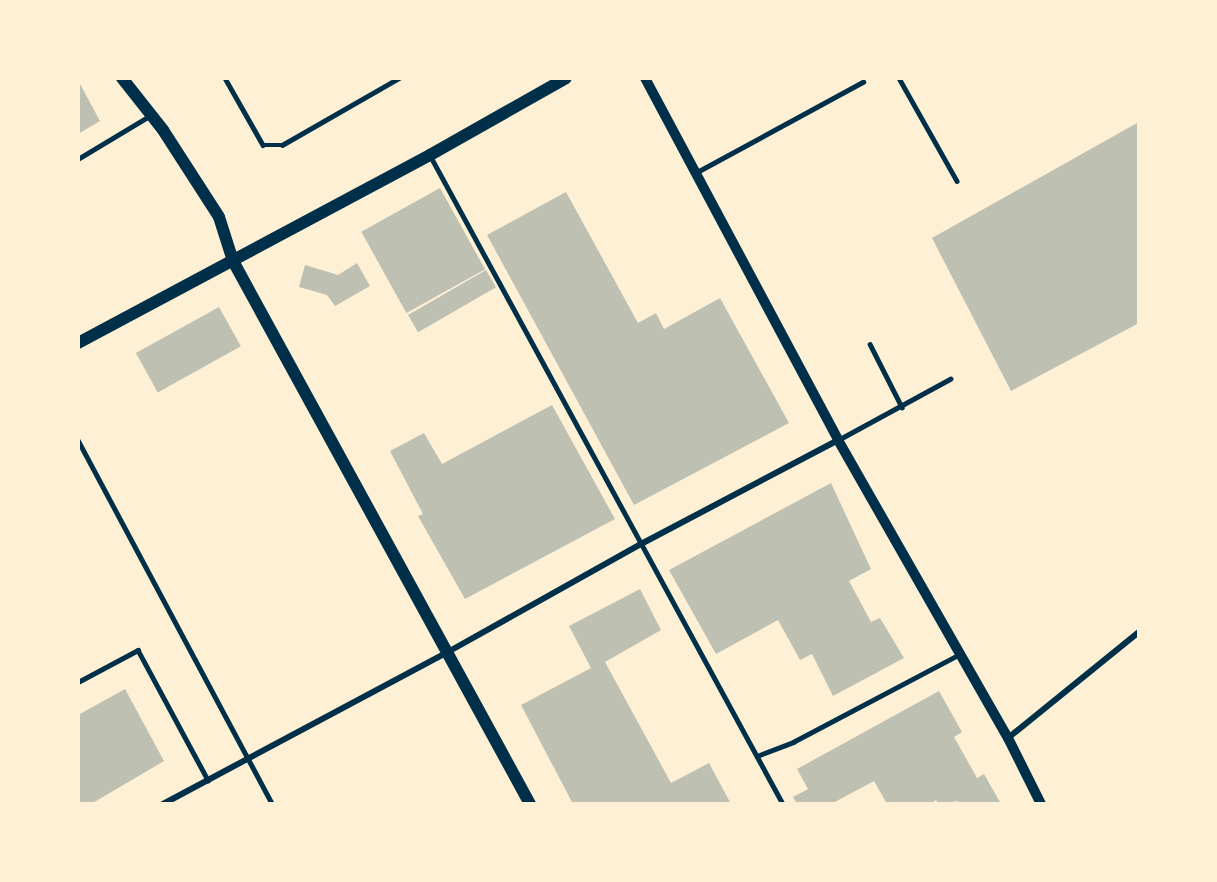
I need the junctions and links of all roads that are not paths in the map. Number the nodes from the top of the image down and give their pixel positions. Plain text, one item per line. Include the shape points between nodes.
1 (122, 78) edge
2 (225, 78) edge
3 (399, 78) edge
4 (566, 78) edge
5 (645, 78) edge
6 (899, 78) edge
7 (863, 82) dead end
8 (151, 115) junction
9 (430, 155) junction
10 (78, 159) edge
11 (697, 172) junction
12 (957, 182) dead end
13 (233, 261) junction
14 (78, 343) edge
15 (870, 344) dead end
16 (950, 380) dead end
17 (902, 406) junction
18 (78, 440) edge
19 (838, 440) junction
20 (641, 544) junction
21 (1139, 632) edge
22 (446, 653) junction
23 (960, 654) junction
24 (78, 682) edge
25 (1008, 738) junction
26 (756, 756) junction
27 (247, 759) junction
28 (208, 780) junction
29 (782, 802) edge
30 (163, 804) edge
31 (272, 804) edge
32 (530, 804) edge
33 (774, 804) edge
34 (1041, 804) edge

1 - 8 main road
2 - 3 lane via 262,146 282,145
4 - 9 main road
5 - 11 street
6 - 12 lane
7 - 11 lane
8 - 10 lane
8 - 13 main road via 219,217
9 - 13 main road
9 - 20 lane
11 - 19 street
13 - 14 main road
13 - 22 main road
15 - 17 lane
16 - 17 lane
17 - 19 lane
18 - 27 lane
19 - 20 street
19 - 23 street
20 - 22 street
20 - 26 lane
21 - 25 street
22 - 27 street
22 - 32 main road
23 - 25 street
23 - 26 lane via 793,742
24 - 28 lane via 138,650
25 - 34 street
26 - 29 lane
27 - 28 street
27 - 31 lane
28 - 30 street
29 - 33 lane

